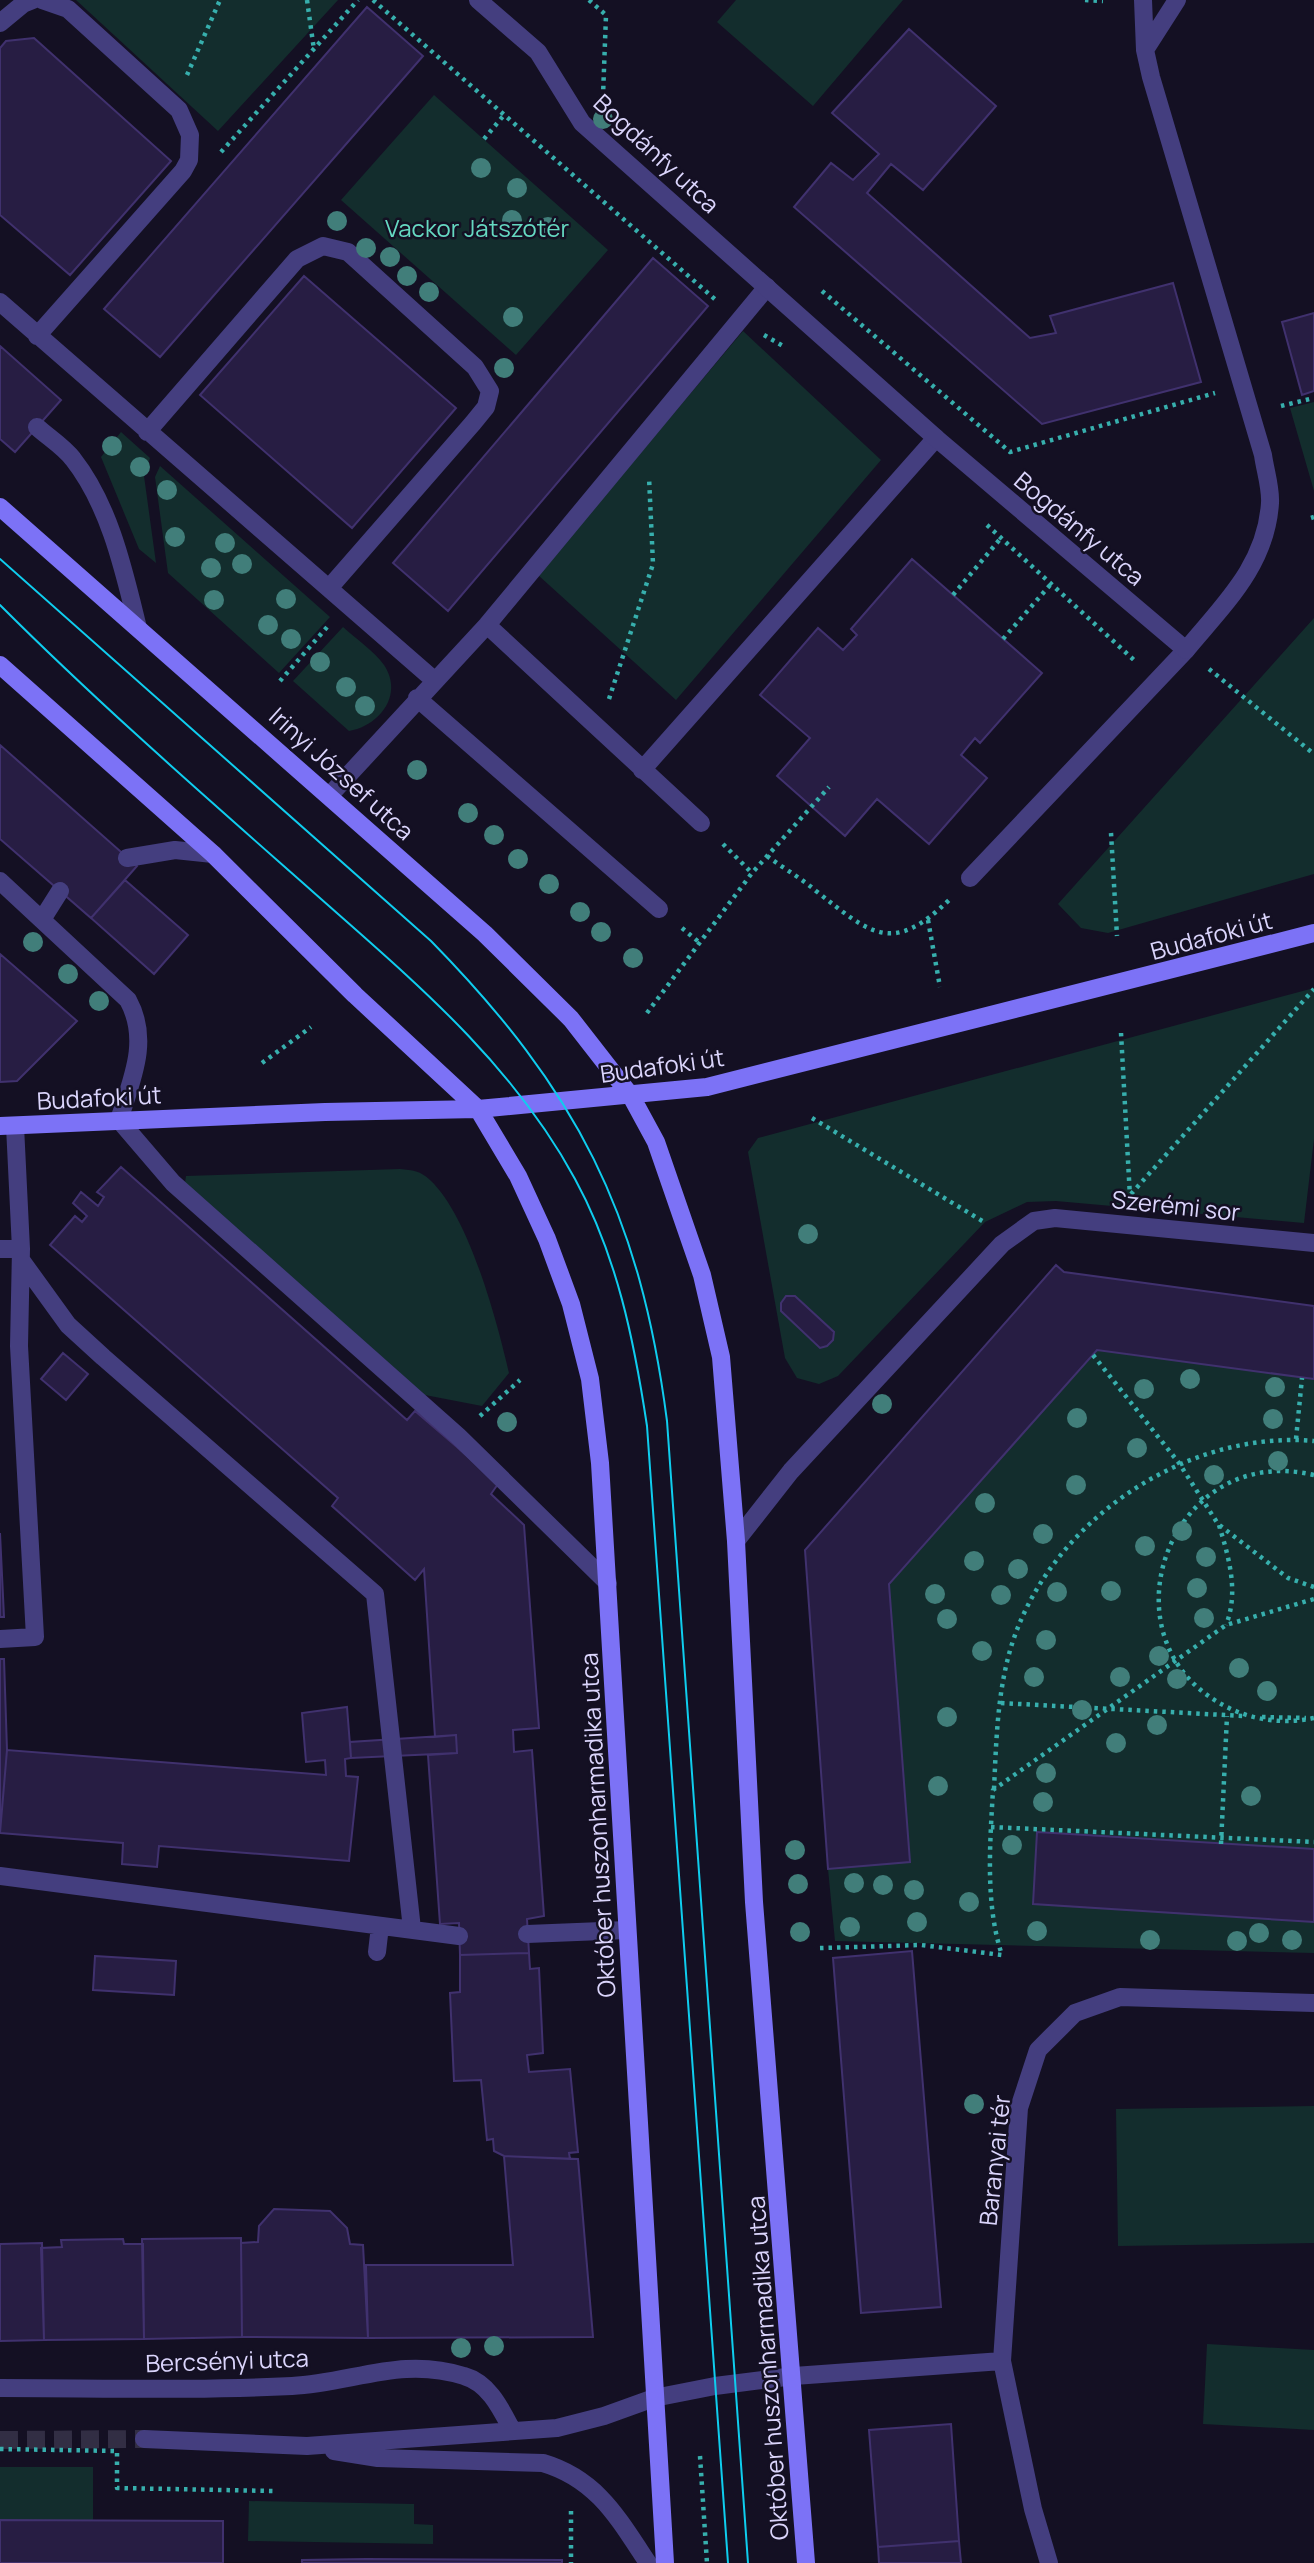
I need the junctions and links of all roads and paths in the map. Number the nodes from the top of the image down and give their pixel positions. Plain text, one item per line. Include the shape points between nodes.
1 (33, 0) edge
2 (42, 0) edge
3 (220, 0) edge
4 (307, 0) edge
5 (359, 0) edge
6 (373, 0) edge
7 (478, 0) edge
8 (589, 0) edge
9 (1085, 0) edge
10 (1143, 0) edge
11 (1177, 0) edge
12 (1103, 1) edge
13 (0, 23) edge
14 (314, 50) junction
15 (1145, 50) junction
16 (174, 105) junction
17 (603, 105) dead end
18 (504, 115) junction
19 (484, 139) dead end
20 (191, 150) junction
21 (812, 283) dead end
22 (766, 287) junction
23 (0, 302) edge
24 (738, 320) junction
25 (37, 335) junction
26 (1242, 386) junction
27 (1314, 398) edge
28 (1281, 406) dead end
29 (37, 427) dead end
30 (147, 432) junction
31 (644, 434) junction
32 (936, 438) junction
33 (0, 507) edge
34 (1001, 538) dead end
35 (1051, 584) dead end
36 (330, 587) junction
37 (953, 595) dead end
38 (348, 603) junction
39 (486, 625) junction
40 (138, 628) junction
41 (1003, 639) dead end
42 (1186, 650) junction
43 (0, 665) edge
44 (435, 680) junction
45 (280, 681) dead end
46 (417, 698) junction
47 (599, 730) junction
48 (1314, 754) edge
49 (642, 770) junction
50 (829, 787) dead end
51 (330, 796) junction
52 (701, 823) joint
53 (1111, 833) dead end
54 (213, 854) junction
55 (766, 856) junction
56 (128, 858) dead end
57 (752, 873) junction
58 (971, 878) joint
59 (0, 881) edge
60 (60, 891) dead end
61 (659, 909) dead end
62 (43, 918) junction
63 (928, 920) junction
64 (1314, 933) edge
65 (1117, 936) dead end
66 (940, 987) dead end
67 (1314, 989) edge
68 (647, 1013) dead end
69 (311, 1027) dead end
70 (1121, 1033) dead end
71 (262, 1063) dead end
72 (631, 1096) junction
73 (478, 1108) junction
74 (812, 1118) dead end
75 (119, 1120) junction
76 (8, 1126) edge
77 (1130, 1195) junction
78 (1132, 1226) junction
79 (1009, 1238) junction
80 (1314, 1243) edge
81 (0, 1250) edge
82 (21, 1254) junction
83 (1093, 1355) dead end
84 (1303, 1378) dead end
85 (520, 1380) dead end
86 (458, 1436) junction
87 (1296, 1439) junction
88 (1314, 1441) edge
89 (1179, 1463) junction
90 (1314, 1475) edge
91 (1202, 1501) junction
92 (1218, 1524) junction
93 (736, 1541) junction
94 (608, 1583) junction
95 (1314, 1587) edge
96 (1314, 1599) edge
97 (1226, 1625) junction
98 (0, 1639) edge
99 (1177, 1661) junction
100 (1001, 1703) junction
101 (1107, 1710) junction
102 (1227, 1716) junction
103 (1249, 1717) junction
104 (1314, 1718) edge
105 (993, 1790) junction
106 (991, 1827) junction
107 (1222, 1837) junction
108 (1314, 1842) edge
109 (1221, 1843) dead end
110 (0, 1876) edge
111 (380, 1926) junction
112 (412, 1929) junction
113 (627, 1930) junction
114 (527, 1934) dead end
115 (459, 1936) dead end
116 (820, 1948) dead end
117 (377, 1952) dead end
118 (1314, 2003) edge
119 (1002, 2361) junction
120 (794, 2376) junction
121 (0, 2388) edge
122 (654, 2398) junction
123 (512, 2430) junction
124 (144, 2439) tunnel mouth
125 (306, 2446) junction
126 (0, 2449) edge
127 (700, 2456) dead end
128 (275, 2491) dead end
129 (570, 2506) dead end
130 (571, 2563) edge
131 (648, 2563) edge
132 (665, 2563) edge
133 (707, 2563) edge
134 (806, 2563) edge
135 (1049, 2563) edge

1 - 13 street
2 - 16 street via 68,9
3 - 16 path
4 - 14 path
5 - 14 path
6 - 18 path
7 - 22 street, Bogdánfy utca via 538,52 582,122
8 - 17 path via 606,15
9 - 12 path
10 - 15 street
11 - 15 street
14 - 20 path via 213,160
15 - 26 street
16 - 20 street via 186,124
18 - 19 path
18 - 24 path
20 - 25 street via 183,171
21 - 26 path via 1010,452
22 - 24 street
22 - 32 street, Bogdánfy utca
23 - 25 street
24 - 31 street
25 - 30 street
26 - 42 street via 1263,455 1270,502 1263,541 1251,571
27 - 28 path
29 - 40 street via 72,457 90,484 122,563
30 - 36 street
30 - 36 street via 298,259 323,246 348,252 475,367 490,391 486,407 473,423
31 - 39 street
31 - 47 path via 653,564
32 - 42 street, Bogdánfy utca
32 - 49 street
33 - 40 main road, Irinyi József utca
34 - 37 path
35 - 41 path
36 - 38 street
38 - 44 street
38 - 45 path
39 - 44 street
39 - 47 street
40 - 51 main road, Irinyi József utca
42 - 48 path
42 - 58 street
43 - 54 main road
44 - 46 street
46 - 51 street
46 - 61 street
47 - 49 street
49 - 52 street
50 - 55 path
51 - 72 main road, Irinyi József utca via 485,934 571,1019
52 - 57 path
53 - 65 path
54 - 56 street via 175,850
54 - 73 main road via 355,995
55 - 57 path
55 - 63 path via 873,932 890,934
57 - 68 path
58 - 63 path
59 - 62 street
60 - 62 street
62 - 75 street via 128,1000 138,1017 137,1062
63 - 66 path
64 - 72 main road, Budafoki út via 707,1087
67 - 77 path
69 - 71 path
70 - 77 path
72 - 73 main road, Budafoki út
72 - 93 main road, Október huszonharmadika utca via 656,1143 702,1275 721,1357
73 - 75 main road, Budafoki út
73 - 94 main road, Október huszonharmadika utca via 518,1176 571,1304 590,1379
74 - 79 path
75 - 76 main road, Budafoki út
75 - 86 street via 173,1183
76 - 82 street
77 - 78 path
78 - 79 street, Szerémi sor via 1055,1218 1034,1221
78 - 80 street, Szerémi sor
79 - 93 street via 791,1471
81 - 82 street
82 - 98 street via 19,1346 35,1637
82 - 112 street via 68,1325 376,1594
83 - 89 path
84 - 87 path
85 - 86 path
86 - 94 street
87 - 88 path
87 - 89 path via 1231,1446
89 - 91 path
89 - 100 path via 1102,1514 1055,1562 1021,1622 1007,1662
90 - 91 path via 1269,1471 1242,1477
91 - 92 path
91 - 99 path via 1178,1527 1159,1580 1158,1609
92 - 95 path via 1288,1578
92 - 97 path via 1232,1580 1233,1607
93 - 120 main road, Október huszonharmadika utca via 754,1902
94 - 113 main road, Október huszonharmadika utca
96 - 97 path
97 - 99 path
99 - 101 path
99 - 103 path via 1196,1686
100 - 101 path
100 - 105 path
101 - 102 path
101 - 105 path
102 - 103 path
102 - 107 path
103 - 104 path via 1273,1721
105 - 106 path
106 - 107 path
106 - 116 path via 993,1901 1002,1955 921,1945
107 - 108 path
107 - 109 path
110 - 111 street
111 - 112 street
111 - 117 street
112 - 115 street
113 - 114 street
113 - 122 main road, Október huszonharmadika utca
118 - 119 street, Baranyai tér via 1120,1997 1075,2013 1038,2050 1019,2108
119 - 120 street
119 - 135 street, Baranyai tér
120 - 122 street
120 - 134 main road, Október huszonharmadika utca
121 - 123 street, Bercsényi utca via 295,2386 370,2371 432,2368 468,2377 496,2398
122 - 123 street via 557,2428
122 - 132 main road, Október huszonharmadika utca
123 - 125 street
124 - 125 street
125 - 131 street via 378,2458 543,2463 567,2470 584,2480 615,2513
126 - 128 path via 117,2451 117,2488
127 - 133 path
129 - 130 path

